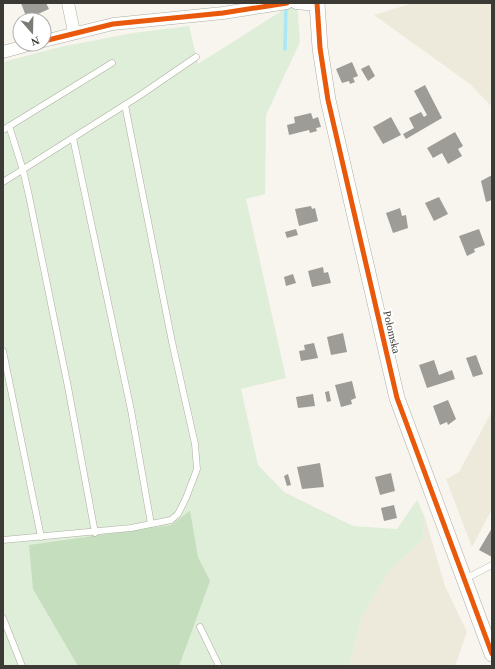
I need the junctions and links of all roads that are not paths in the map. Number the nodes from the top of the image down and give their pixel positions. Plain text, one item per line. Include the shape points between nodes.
1 (68, 3) edge
2 (287, 3) edge
3 (296, 3) edge
4 (317, 4) edge
5 (194, 9) edge
6 (74, 32) junction
7 (52, 38) edge
8 (196, 57) dead end
9 (112, 63) dead end
10 (125, 105) junction
11 (6, 128) edge
12 (73, 138) junction
13 (23, 170) junction
14 (3, 182) edge
15 (3, 352) edge
16 (151, 524) junction
17 (94, 533) junction
18 (41, 537) junction
19 (3, 540) edge
20 (492, 565) edge
21 (464, 580) junction
22 (3, 618) edge
23 (200, 627) dead end
24 (492, 654) edge
25 (22, 666) edge
26 (219, 666) edge

1 - 6 street
2 - 5 street via 223,14
3 - 4 street
4 - 21 street, Połomska via 320,48 328,100 397,398
5 - 6 street
6 - 7 street
8 - 10 lane
9 - 11 lane
10 - 12 lane
10 - 16 lane via 195,444 197,469 178,514 171,520
11 - 13 lane
12 - 13 lane
12 - 16 lane
13 - 14 lane
13 - 17 lane via 68,387
15 - 18 lane
16 - 17 lane
17 - 18 lane
18 - 19 lane
20 - 21 lane
21 - 24 street, Połomska
22 - 25 lane
23 - 26 lane

